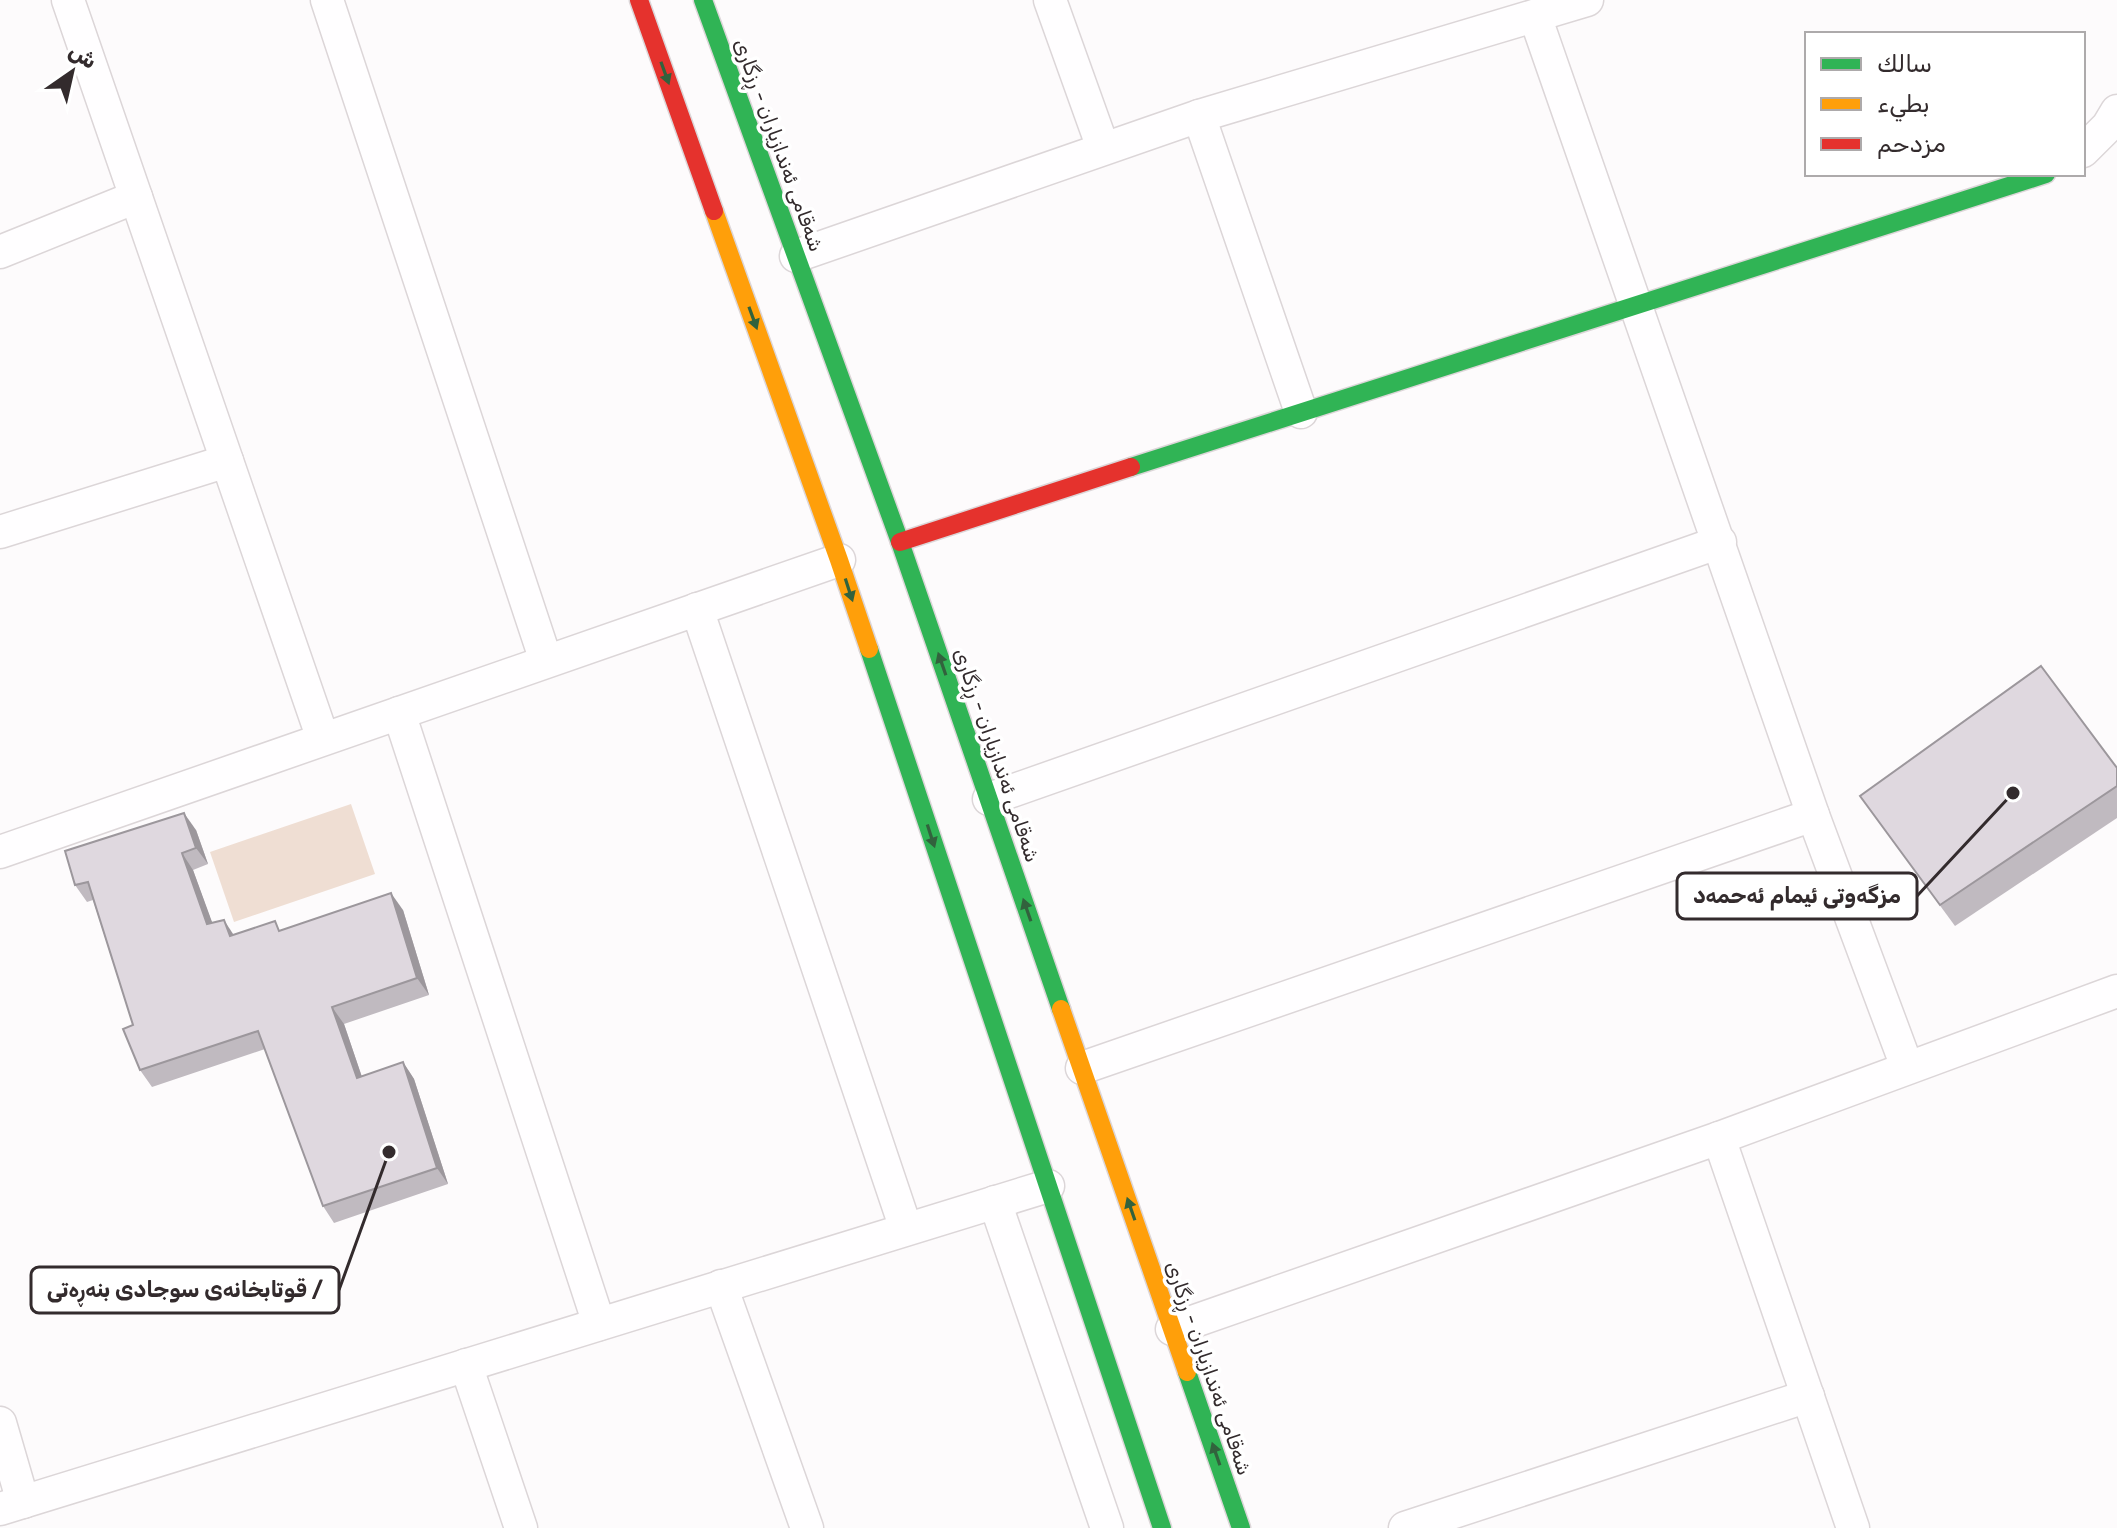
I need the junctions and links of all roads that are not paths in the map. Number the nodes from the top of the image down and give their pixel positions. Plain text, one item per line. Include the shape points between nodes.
1 (68, 0) edge
2 (327, 0) edge
3 (639, 0) edge
4 (703, 0) edge
5 (1050, 0) edge
6 (1587, 0) edge
7 (1535, 16) junction
8 (2117, 111) edge
9 (1199, 116) junction
10 (1103, 148) junction
11 (2085, 149) edge
12 (2041, 176) edge
13 (136, 197) junction
14 (0, 252) edge
15 (796, 256) junction
16 (1636, 305) junction
17 (1301, 412) junction
18 (227, 461) junction
19 (0, 532) edge
20 (900, 542) junction
21 (1720, 542) junction
22 (839, 560) junction
23 (697, 609) junction
24 (546, 661) junction
25 (399, 713) junction
26 (323, 739) junction
27 (989, 799) junction
28 (1813, 815) junction
29 (0, 852) edge
30 (2117, 991) edge
31 (1907, 1067) junction
32 (1082, 1068) junction
33 (1719, 1138) junction
34 (1048, 1186) junction
35 (995, 1202) junction
36 (906, 1229) junction
37 (721, 1286) junction
38 (599, 1324) junction
39 (1172, 1329) junction
40 (466, 1365) junction
41 (1808, 1396) junction
42 (0, 1423) edge
43 (12, 1506) edge
44 (521, 1528) edge
45 (807, 1528) edge
46 (1107, 1528) edge
47 (1162, 1528) edge
48 (1241, 1528) edge
49 (1405, 1528) edge
50 (1853, 1528) edge

1 - 13 street
2 - 24 street
3 -> 22 street
4 - 15 street, شەقامی ئەندازیاران - ڕزگاری
5 - 10 street
6 - 7 street
7 - 9 street
7 - 16 street
8 - 11 street
9 - 10 street
9 - 17 street
10 - 15 street
12 - 16 street
13 - 14 street
13 - 18 street
15 - 20 street, شەقامی ئەندازیاران - ڕزگاری
16 - 17 street
16 - 21 street
17 - 20 street
18 - 19 street
18 - 26 street
27 -> 20 street, شەقامی ئەندازیاران - ڕزگاری
21 - 27 street
21 - 28 street
22 - 23 street
22 -> 34 street via 983,970
23 - 24 street
23 - 36 street
24 - 25 street
25 - 26 street
25 - 38 street
26 - 29 street
32 -> 27 street, شەقامی ئەندازیاران - ڕزگاری via 1035,952
28 - 31 street
28 - 32 street
30 - 31 street
31 - 33 street
39 -> 32 street, شەقامی ئەندازیاران - ڕزگاری
33 - 39 street
33 - 41 street
34 - 35 street
34 - 47 street
35 - 36 street
35 - 46 street
36 - 37 street
37 - 38 street
37 - 45 street
38 - 40 street
48 -> 39 street, شەقامی ئەندازیاران - ڕزگاری
40 - 43 street
40 - 44 street
41 - 49 street
41 - 50 street
42 - 43 street

